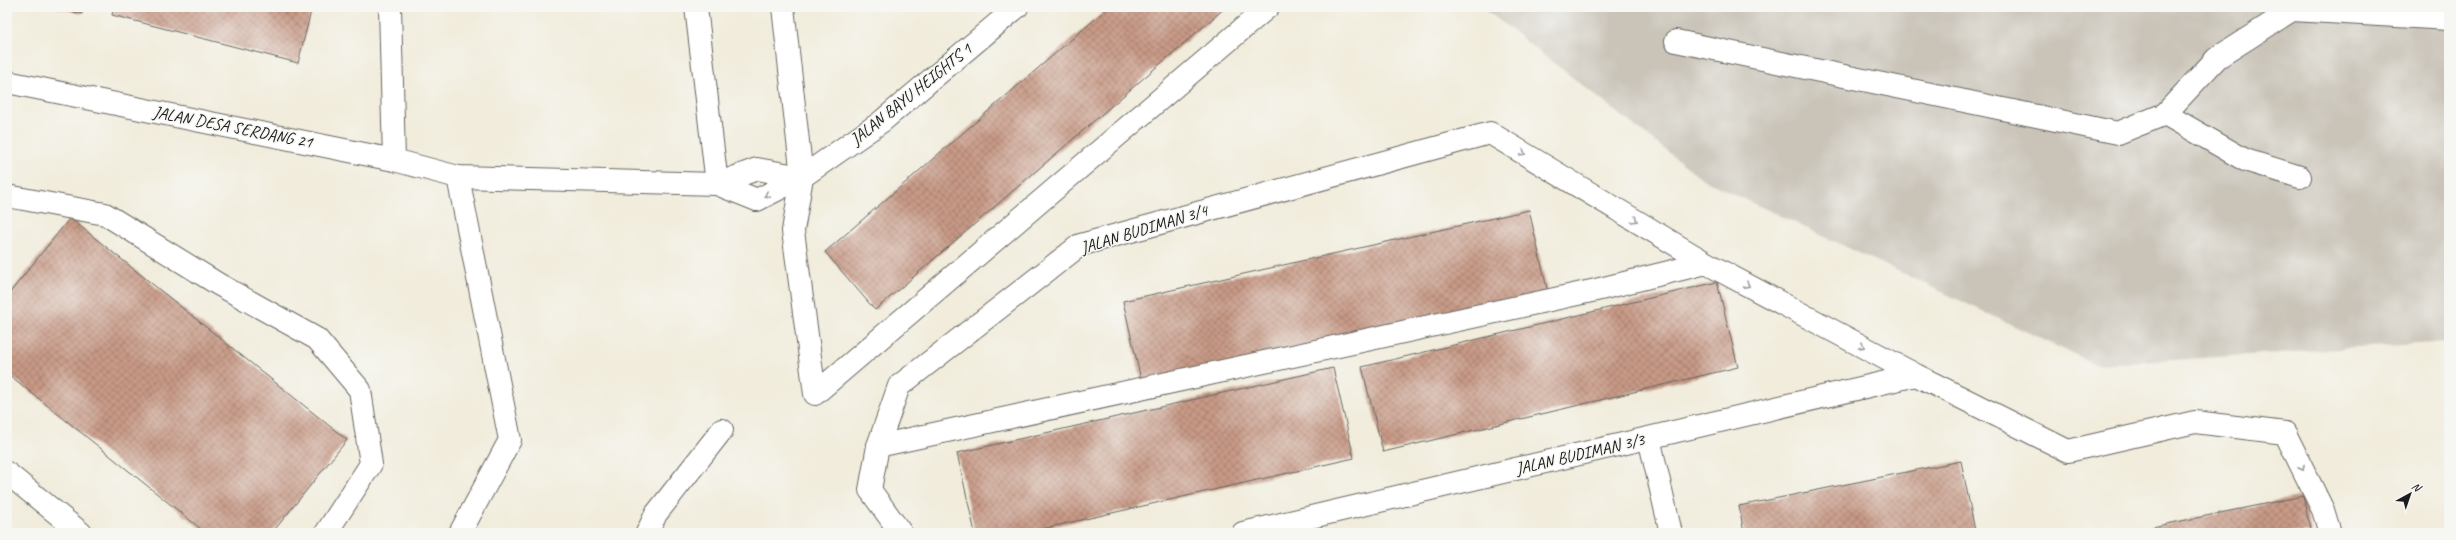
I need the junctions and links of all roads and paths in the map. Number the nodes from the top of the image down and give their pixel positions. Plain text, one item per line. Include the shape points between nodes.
1 (390, 7) edge
2 (696, 7) edge
3 (783, 7) edge
4 (1268, 7) edge
5 (1011, 9) edge
6 (2449, 19) edge
7 (1676, 41) dead end
8 (7, 82) edge
9 (2165, 114) junction
10 (394, 160) junction
11 (458, 177) junction
12 (802, 177) junction
13 (2300, 177) dead end
14 (717, 184) junction
15 (7, 196) edge
16 (1706, 262) junction
17 (1916, 375) junction
18 (722, 430) dead end
19 (1649, 438) junction
20 (878, 446) junction
21 (7, 473) edge
22 (81, 533) edge
23 (326, 533) edge
24 (460, 533) edge
25 (647, 533) edge
26 (901, 533) edge
27 (1243, 533) edge
28 (1671, 533) edge
29 (2330, 533) edge

1 - 10 street
2 - 14 street
3 - 12 street
4 - 12 street via 815,394 793,231
5 - 12 street, JALAN BAYU HEIGHTS 1 via 881,122
6 - 9 street via 2292,10 2216,58
7 - 9 street via 2118,133
8 - 10 street, JALAN DESA SERDANG 21
9 - 13 street via 2246,160
10 - 11 street, JALAN DESA SERDANG 21
11 - 14 street, JALAN DESA SERDANG 21
11 - 24 street via 510,440
12 - 14 street via 757,169
12 -> 14 street, JALAN BAYU HEIGHTS 1 via 757,200
15 - 23 street via 105,214 218,284 317,339 360,390 372,464
16 -> 17 street
16 - 20 street via 1596,290
20 -> 16 street, JALAN BUDIMAN 3/4 via 899,386 1080,245 1490,133
17 - 19 street, JALAN BUDIMAN 3/3
17 -> 29 street via 2068,451 2195,422 2285,433 2323,510
18 - 25 street via 656,514
19 - 27 street, JALAN BUDIMAN 3/3
19 - 28 street
20 - 26 street, JALAN BUDIMAN 3/4 via 870,490
21 - 22 street

